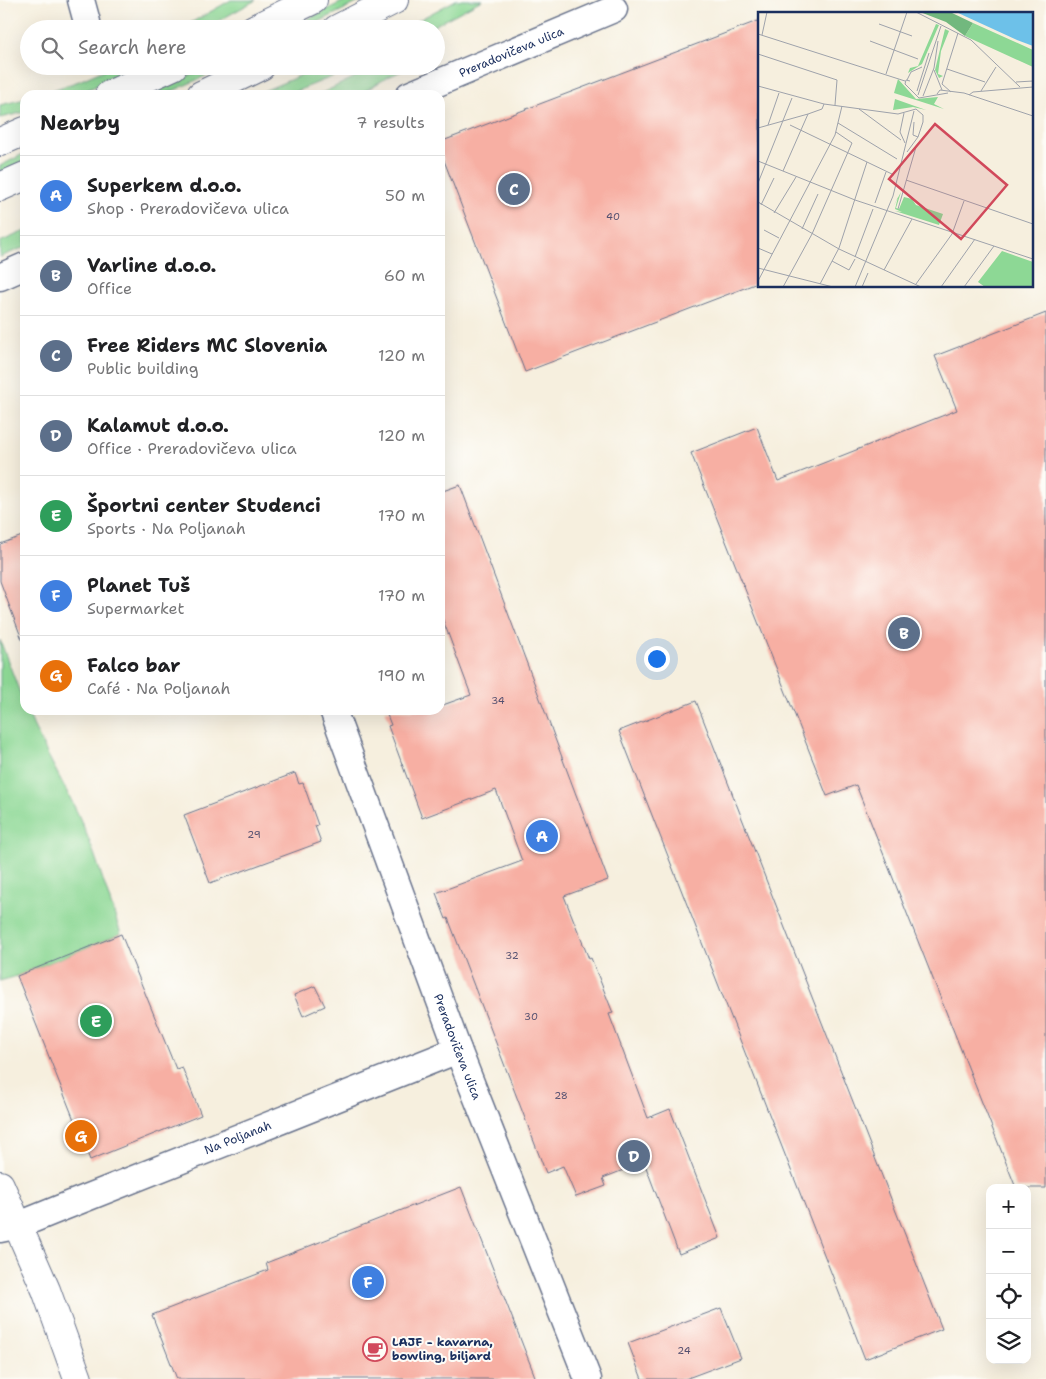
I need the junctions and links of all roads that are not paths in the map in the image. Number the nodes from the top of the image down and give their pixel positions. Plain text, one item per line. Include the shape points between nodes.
1 (313, 0) edge
2 (394, 0) edge
3 (614, 9) dead end
4 (272, 20) edge
5 (355, 20) edge
6 (153, 75) edge
7 (242, 75) edge
8 (121, 90) edge
9 (211, 90) edge
10 (421, 90) edge
11 (20, 133) edge
12 (0, 142) edge
13 (20, 178) edge
14 (0, 188) edge
15 (20, 268) edge
16 (0, 277) edge
17 (335, 715) edge
18 (458, 1050) junction
19 (0, 1185) edge
20 (9, 1227) edge
21 (78, 1379) edge
22 (588, 1379) edge

1 - 4 main road
2 - 5 main road
3 - 10 street, Preradovičeva ulica
6 - 8 main road
7 - 9 main road
11 - 12 main road
13 - 14 main road
15 - 16 street
17 - 18 street, Preradovičeva ulica
18 - 20 street, Na Poljanah
18 - 22 street, Preradovičeva ulica
19 - 20 main road
20 - 21 main road via 46,1290

